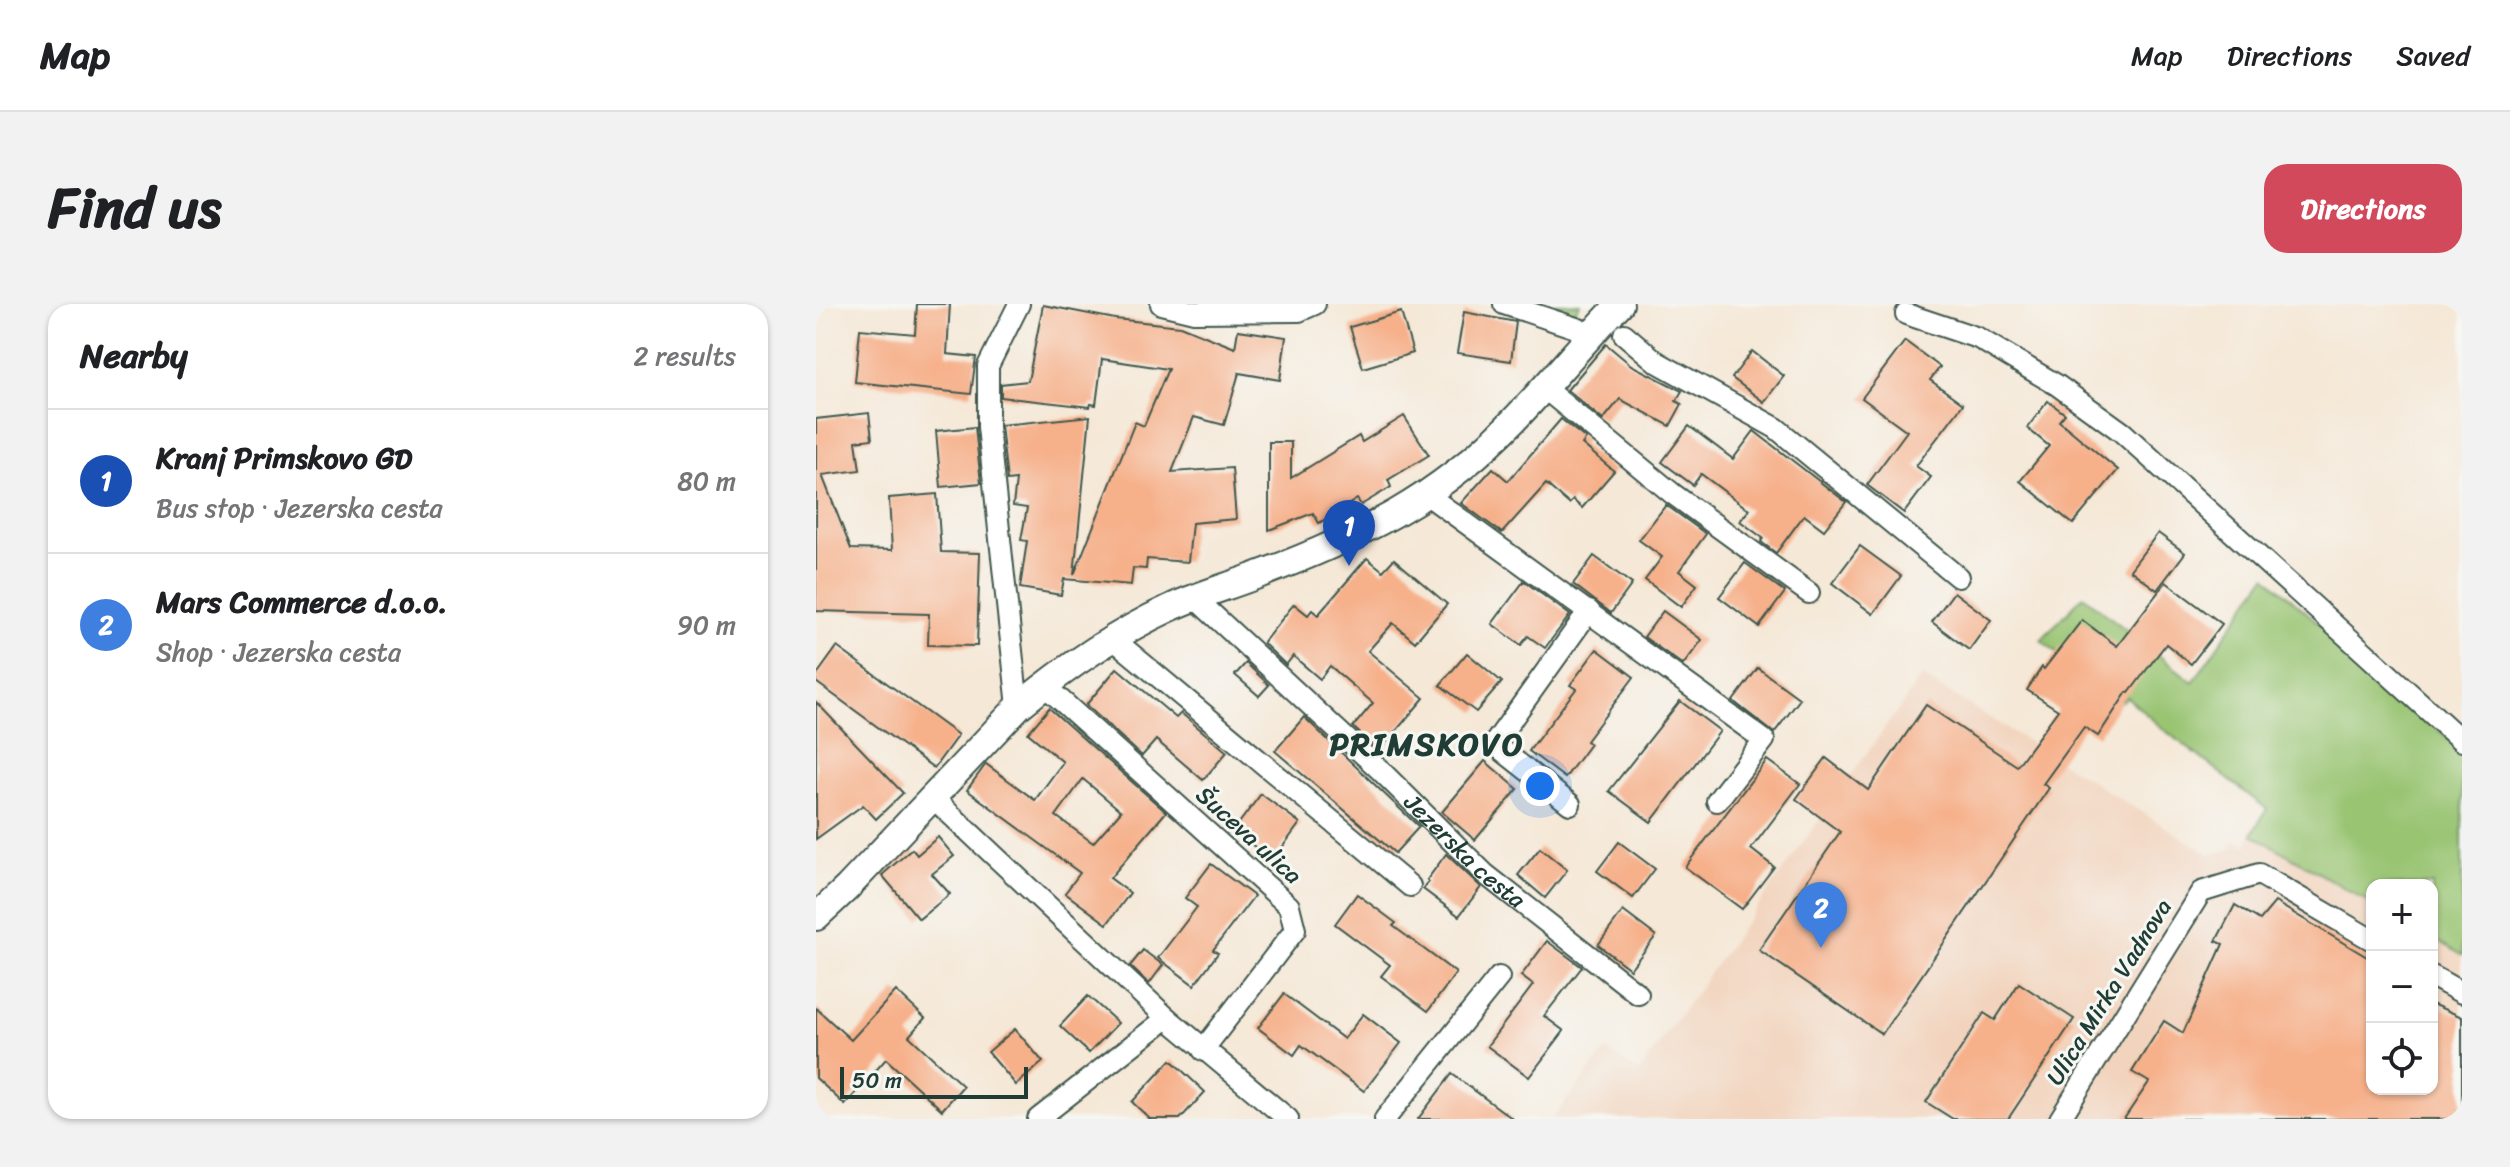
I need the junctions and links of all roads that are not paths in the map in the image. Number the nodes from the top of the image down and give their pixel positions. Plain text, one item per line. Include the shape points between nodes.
1 (1019, 304) edge
2 (1161, 304) edge
3 (1315, 304) edge
4 (1504, 304) edge
5 (1620, 304) edge
6 (1906, 314) dead end
7 (1591, 333) junction
8 (1624, 334) dead end
9 (1544, 388) junction
10 (1426, 494) junction
11 (1958, 577) dead end
12 (1809, 593) dead end
13 (1195, 598) junction
14 (1589, 611) junction
15 (1112, 638) junction
16 (1044, 685) junction
17 (1018, 707) junction
18 (2462, 741) edge
19 (933, 798) junction
20 (1717, 801) dead end
21 (1570, 804) dead end
22 (1410, 886) dead end
23 (816, 917) edge
24 (2366, 936) edge
25 (1499, 977) dead end
26 (2438, 979) edge
27 (2462, 993) edge
28 (1638, 994) dead end
29 (1167, 1018) junction
30 (1203, 1050) junction
31 (1038, 1119) edge
32 (1288, 1119) edge
33 (1385, 1119) edge
34 (2060, 1119) edge

1 - 17 street via 988,366 988,427
2 - 3 street via 1209,312 1299,311
4 - 7 street
5 - 7 street
6 - 18 street via 1978,338 2122,432
7 - 9 street
8 - 11 street via 1657,362 1776,428
9 - 10 street
9 - 12 street via 1673,494
10 - 13 street via 1341,539
10 - 14 street
13 - 15 street
13 - 28 street, Jezerska cesta via 1485,874
14 - 20 street via 1764,740
14 - 21 street via 1494,744
15 - 16 street
15 - 22 street
16 - 17 street
16 - 30 street, Šuceva ulica via 1289,906 1295,930
17 - 19 street
19 - 23 street
19 - 29 street
24 - 34 street, Ulica Mirka Vadnova via 2259,874 2201,892
25 - 33 street
26 - 27 street
29 - 30 street
29 - 31 street
30 - 32 street

